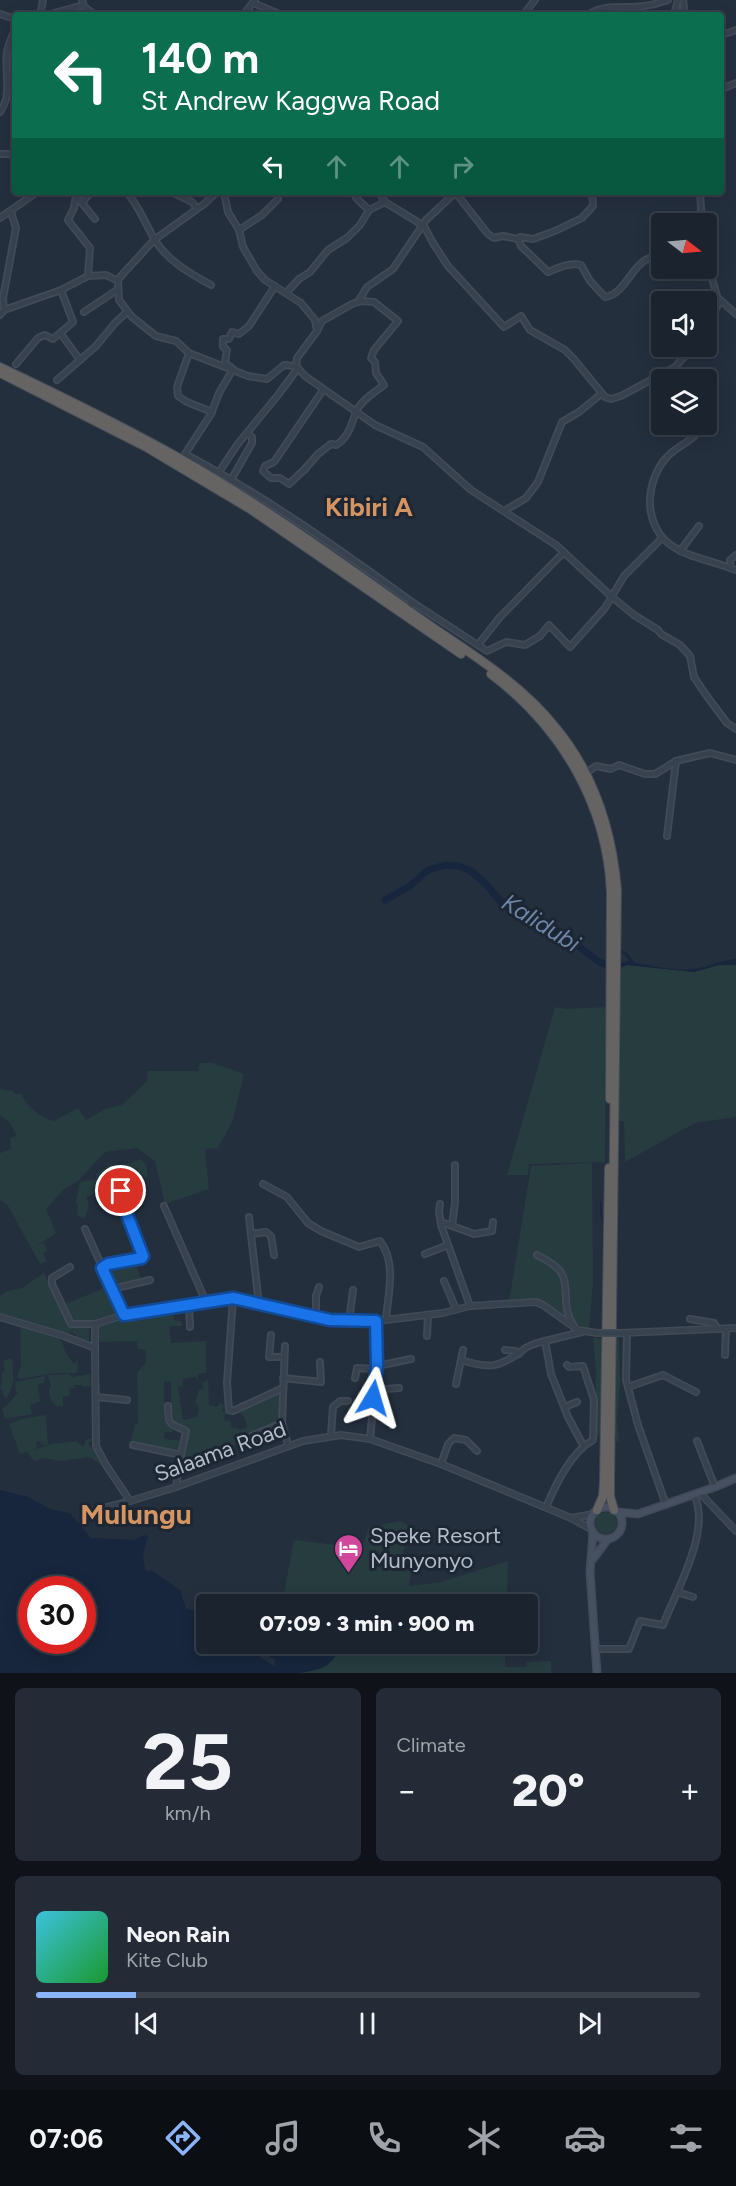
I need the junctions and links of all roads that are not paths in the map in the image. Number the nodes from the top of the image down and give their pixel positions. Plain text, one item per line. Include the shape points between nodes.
1 (668, 0) edge
2 (82, 2) edge
3 (254, 2) edge
4 (64, 12) edge
5 (275, 12) edge
6 (592, 12) edge
7 (12, 37) edge
8 (0, 112) edge
9 (33, 195) edge
10 (75, 195) edge
11 (76, 195) edge
12 (89, 195) edge
13 (128, 195) edge
14 (177, 195) edge
15 (212, 195) edge
16 (225, 195) edge
17 (355, 195) edge
18 (381, 195) edge
19 (452, 195) edge
20 (457, 195) edge
21 (592, 195) edge
22 (700, 195) edge
23 (278, 198) dead end
24 (385, 202) junction
25 (82, 203) junction
26 (197, 208) junction
27 (369, 210) junction
28 (11, 212) junction
29 (701, 213) edge
30 (0, 218) edge
31 (95, 219) dead end
32 (422, 224) junction
33 (239, 230) junction
34 (518, 238) junction
35 (154, 240) junction
36 (651, 257) edge
37 (88, 276) junction
38 (713, 279) edge
39 (118, 280) junction
40 (211, 285) dead end
41 (274, 286) junction
42 (61, 290) junction
43 (117, 290) junction
44 (287, 292) junction
45 (718, 297) junction
46 (358, 302) junction
47 (717, 306) edge
48 (4, 310) junction
49 (84, 312) dead end
50 (127, 312) junction
51 (736, 314) edge
52 (0, 315) edge
53 (315, 320) junction
54 (322, 321) junction
55 (317, 331) junction
56 (61, 334) junction
57 (189, 352) junction
58 (684, 357) edge
59 (80, 360) junction
60 (16, 364) dead end
61 (0, 366) edge
62 (297, 367) junction
63 (675, 368) joint
64 (233, 369) junction
65 (0, 373) edge
66 (57, 380) dead end
67 (323, 390) junction
68 (601, 394) junction
69 (356, 411) junction
70 (212, 412) junction
71 (247, 433) junction
72 (697, 435) edge
73 (183, 457) junction
74 (311, 467) dead end
75 (304, 470) junction
76 (219, 472) junction
77 (231, 480) junction
78 (266, 507) junction
79 (504, 511) junction
80 (699, 526) dead end
81 (661, 539) junction
82 (680, 550) junction
83 (564, 552) junction
84 (736, 555) edge
85 (730, 568) junction
86 (736, 570) edge
87 (612, 597) junction
88 (412, 602) junction
89 (408, 610) junction
90 (478, 645) junction
91 (736, 729) edge
92 (736, 760) edge
93 (676, 761) junction
94 (586, 773) junction
95 (667, 836) dead end
96 (614, 891) junction
97 (612, 1122) junction
98 (455, 1165) dead end
99 (263, 1184) dead end
100 (132, 1187) dead end
101 (440, 1204) dead end
102 (164, 1206) dead end
103 (249, 1216) dead end
104 (493, 1222) dead end
105 (441, 1225) junction
106 (452, 1226) junction
107 (85, 1229) dead end
108 (251, 1234) junction
109 (448, 1245) junction
110 (425, 1254) dead end
111 (274, 1255) dead end
112 (537, 1255) dead end
113 (70, 1267) dead end
114 (102, 1268) junction
115 (150, 1280) dead end
116 (444, 1281) dead end
117 (319, 1287) dead end
118 (112, 1290) junction
119 (352, 1290) dead end
120 (233, 1298) junction
121 (206, 1302) junction
122 (189, 1305) junction
123 (259, 1305) junction
124 (470, 1306) junction
125 (456, 1310) junction
126 (124, 1315) junction
127 (428, 1315) junction
128 (316, 1316) junction
129 (0, 1317) edge
130 (386, 1319) junction
131 (690, 1319) dead end
132 (349, 1321) junction
133 (376, 1321) junction
134 (95, 1323) junction
135 (190, 1328) dead end
136 (736, 1328) edge
137 (718, 1329) junction
138 (726, 1329) junction
139 (580, 1331) junction
140 (624, 1333) junction
141 (271, 1335) dead end
142 (428, 1336) dead end
143 (545, 1341) junction
144 (285, 1346) dead end
145 (95, 1348) junction
146 (463, 1350) dead end
147 (505, 1350) dead end
148 (519, 1354) junction
149 (726, 1354) dead end
150 (284, 1358) junction
151 (411, 1359) dead end
152 (461, 1360) junction
153 (321, 1362) dead end
154 (567, 1365) dead end
155 (377, 1367) junction
156 (283, 1378) junction
157 (355, 1378) dead end
158 (456, 1384) dead end
159 (628, 1387) junction
160 (283, 1388) junction
161 (399, 1388) dead end
162 (374, 1390) junction
163 (696, 1392) dead end
164 (96, 1398) junction
165 (127, 1400) dead end
166 (348, 1401) dead end
167 (577, 1402) dead end
168 (168, 1406) dead end
169 (565, 1407) junction
170 (282, 1424) junction
171 (331, 1435) junction
172 (242, 1440) dead end
173 (370, 1440) junction
174 (697, 1441) dead end
175 (132, 1444) dead end
176 (288, 1445) junction
177 (584, 1445) junction
178 (477, 1451) dead end
179 (181, 1455) junction
180 (441, 1464) junction
181 (736, 1478) edge
182 (176, 1487) junction
183 (715, 1487) junction
184 (697, 1494) junction
185 (130, 1501) junction
186 (666, 1505) junction
187 (546, 1507) junction
188 (91, 1511) dead end
189 (616, 1511) junction
190 (596, 1512) junction
191 (638, 1514) junction
192 (571, 1518) junction
193 (733, 1523) edge
194 (621, 1527) junction
195 (592, 1531) junction
196 (736, 1531) edge
197 (608, 1539) junction
198 (592, 1560) junction
199 (677, 1592) junction
200 (693, 1597) dead end
201 (595, 1648) junction
202 (597, 1673) edge

1 - 6 street
2 - 4 street
3 - 5 street
7 - 8 street via 5,105
9 - 28 street
10 - 37 street via 68,220 90,248
11 - 25 street
12 - 25 street
13 - 35 street
14 - 26 street
15 - 26 street
16 - 33 street via 228,212
17 - 27 street
18 - 24 street
19 - 32 street
20 - 34 street via 488,234 494,238
21 - 34 street via 593,206 582,218 533,239
22 - 29 street
23 - 33 street
24 - 27 street
24 - 32 street
25 - 31 street
26 - 35 street
27 - 44 street via 357,229 328,250
28 - 30 street
28 - 48 street via 16,228
32 - 46 street via 393,269 367,287
32 - 68 street via 448,266 504,327 521,316 530,330 565,350
33 - 41 street via 243,247 257,272
34 - 36 street via 521,246 548,272 579,263 605,297 613,295 642,261
35 - 39 street
35 - 40 street via 173,261
37 - 39 street via 106,275
37 - 42 street
38 - 45 street
39 - 43 street
41 - 44 street
41 - 64 street via 247,328 224,339 225,363
42 - 48 street
42 - 56 street via 73,321
43 - 49 street
43 - 50 street
44 - 53 street
45 - 47 street
45 - 51 street
46 - 54 street
46 - 69 street via 374,302 398,321 371,358 384,385
48 - 52 street
50 - 57 street via 148,331 178,342
50 - 59 street
53 - 54 street
53 - 55 street
54 - 55 street
55 - 62 street via 298,356
56 - 59 street
56 - 60 street via 53,339 40,336
57 - 64 street
57 - 70 street via 177,387 178,396
58 - 63 street
59 - 66 street
61 - 73 highway
62 - 64 street via 284,364 264,380
62 - 67 street
62 - 71 street
63 - 68 street via 621,396 611,399
64 - 70 street
65 - 96 highway via 146,447 250,509 509,688 553,734 573,763 592,800
67 - 69 street
67 - 75 street via 274,462 263,471 290,484
68 - 79 street via 562,422 531,493
69 - 75 street via 355,421 341,442 331,444
69 - 79 street via 375,425 423,447 464,484
70 - 73 street
71 - 76 street
71 - 77 street via 252,443
72 - 81 street via 668,455 651,489 650,509
73 - 76 street
73 - 78 highway
74 - 75 street
76 - 77 street
77 - 78 street
78 - 88 street via 310,530
78 - 89 highway
79 - 83 street
80 - 82 street
81 - 82 street
81 - 87 street via 624,576
82 - 85 street
83 - 87 street
83 - 90 street
84 - 85 street via 730,560
85 - 86 street
87 - 90 street via 570,647 549,625 525,645 506,642 488,651
87 - 91 street via 680,645 690,656 694,677
88 - 89 street
88 - 90 street
89 - 94 highway via 525,694 557,729
92 - 93 street via 711,753
93 - 94 street via 655,774 619,765 610,769 596,766
93 - 95 street
94 - 96 highway via 610,839
96 - 97 highway
97 - 189 highway via 610,1496
97 - 190 highway via 604,1482
98 - 106 street
99 - 130 street via 287,1197 308,1223 321,1231 360,1247 380,1241 391,1282
100 - 114 street via 119,1194 143,1256
101 - 105 street
102 - 121 street
103 - 108 street
104 - 106 street via 492,1231 478,1234
105 - 106 street
105 - 109 street
107 - 114 street
108 - 111 street via 266,1232 271,1236
108 - 123 street
109 - 110 street
109 - 124 street
112 - 139 street via 563,1276 566,1312
113 - 134 street via 52,1278 52,1284 71,1324
114 - 118 street
115 - 118 street
116 - 125 street
117 - 128 street
118 - 126 street
119 - 132 street
120 - 121 street
120 - 123 street
120 - 160 street via 229,1410 233,1412
121 - 122 street
122 - 126 street
122 - 135 street
123 - 128 street
124 - 125 street
124 - 139 street via 536,1302
125 - 127 street
126 - 134 street
127 - 130 street
127 - 142 street
128 - 132 street
129 - 145 street
130 - 133 street
131 - 137 street via 714,1323
132 - 133 street
133 - 155 street
134 - 145 street, Salaama Road
136 - 138 street
137 - 138 street
137 - 140 street
138 - 149 street
139 - 140 street, bridge
139 - 143 street
140 - 159 street
141 - 150 street via 269,1357
143 - 148 street via 524,1348
143 - 169 street via 551,1374
144 - 150 street
145 - 164 street, Salaama Road
146 - 152 street
147 - 148 street
148 - 152 street via 499,1365 476,1365
150 - 156 street
151 - 155 street
152 - 158 street
153 - 156 street via 321,1382
154 - 177 street via 583,1366 594,1400 593,1440
155 - 157 street via 357,1368
155 - 162 street
156 - 160 street
159 - 163 street via 663,1375
159 - 186 street
160 - 170 street
161 - 162 street
162 - 173 street
164 - 165 street
164 - 185 street, Salaama Road via 98,1450
166 - 171 street via 333,1407
167 - 169 street
168 - 179 street via 169,1422 186,1431
169 - 177 street
170 - 172 street
170 - 176 street
171 - 173 street, Salaama Road
171 - 176 street, Salaama Road
173 - 180 street, Salaama Road
174 - 183 street
175 - 179 street
176 - 182 street, Salaama Road
177 - 187 street
178 - 180 street via 466,1440 454,1438
179 - 182 street
180 - 187 street, Salaama Road
181 - 183 main road
182 - 185 street, Salaama Road
183 - 184 main road
184 - 186 main road
184 - 193 street
184 - 199 street via 697,1536
185 - 188 street
186 - 191 main road
187 - 192 street, Salaama Road
189 - 190 main road via 606,1508
189 - 191 main road
189 - 194 main road
190 - 192 street
190 - 195 main road via 591,1521
191 - 194 main road
192 - 195 street, Salaama Road
193 - 196 street
194 - 197 main road
195 - 197 main road
195 - 198 main road
197 - 198 main road
198 - 201 main road
199 - 200 street
199 - 201 street via 663,1625 640,1621 629,1649
201 - 202 main road

